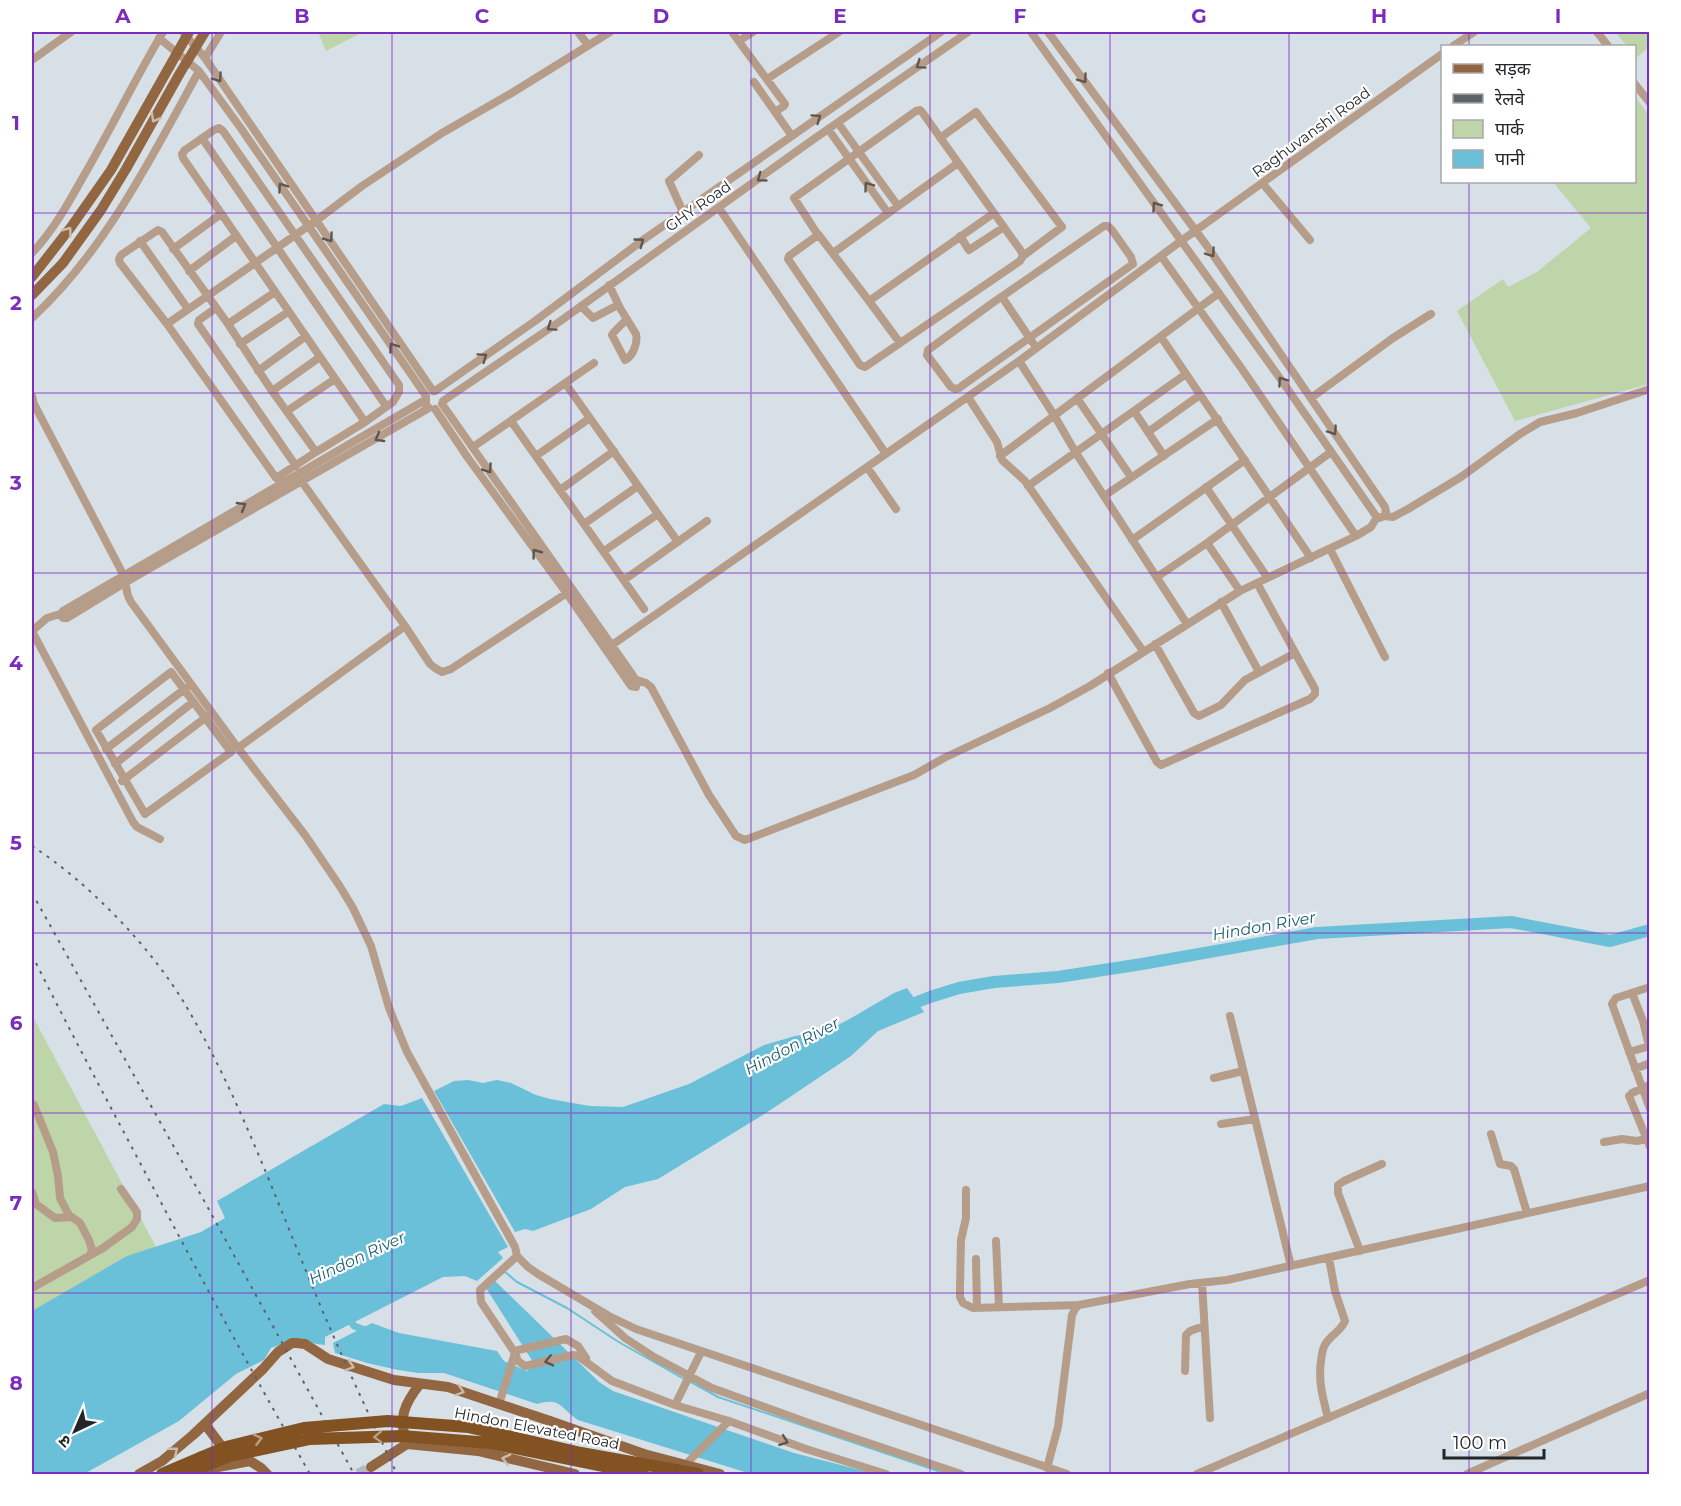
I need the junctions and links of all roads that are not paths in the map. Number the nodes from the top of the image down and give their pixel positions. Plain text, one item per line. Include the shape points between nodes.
1 (71, 32) edge
2 (183, 32) edge
3 (189, 32) edge
4 (205, 32) edge
5 (221, 32) edge
6 (578, 32) edge
7 (610, 32) edge
8 (732, 32) edge
9 (753, 32) edge
10 (839, 32) edge
11 (941, 32) edge
12 (968, 32) edge
13 (1031, 32) edge
14 (1048, 32) edge
15 (1474, 32) edge
16 (1597, 32) edge
17 (161, 35) edge
18 (739, 41) junction
19 (588, 45) junction
20 (1454, 45) edge
21 (1607, 45) edge
22 (47, 49) junction
23 (32, 51) edge
24 (1441, 55) edge
25 (205, 58) junction
26 (32, 60) edge
27 (199, 71) junction
28 (767, 79) junction
29 (754, 82) dead end
30 (1636, 84) edge
31 (1650, 103) edge
32 (775, 112) junction
33 (838, 123) junction
34 (828, 129) junction
35 (792, 136) junction
36 (202, 138) junction
37 (940, 138) junction
38 (858, 152) junction
39 (699, 155) dead end
40 (848, 159) junction
41 (958, 163) junction
42 (1263, 184) junction
43 (898, 206) junction
44 (718, 208) junction
45 (683, 212) junction
46 (888, 213) junction
47 (994, 213) junction
48 (221, 214) junction
49 (313, 223) junction
50 (1004, 227) junction
51 (1196, 231) junction
52 (818, 234) junction
53 (295, 235) junction
54 (236, 236) junction
55 (960, 236) junction
56 (1310, 240) dead end
57 (1181, 241) junction
58 (141, 242) junction
59 (277, 248) junction
60 (173, 249) junction
61 (32, 253) edge
62 (833, 253) junction
63 (1023, 256) junction
64 (1161, 256) junction
65 (255, 263) junction
66 (189, 271) junction
67 (32, 277) edge
68 (609, 285) junction
69 (275, 292) junction
70 (1219, 293) junction
71 (32, 295) edge
72 (207, 296) junction
73 (1002, 297) junction
74 (869, 301) junction
75 (618, 305) junction
76 (581, 306) junction
77 (216, 308) junction
78 (188, 309) junction
79 (1199, 309) junction
80 (288, 312) junction
81 (1431, 314) dead end
82 (32, 318) edge
83 (627, 319) dead end
84 (166, 324) junction
85 (228, 324) junction
86 (306, 336) junction
87 (1161, 337) junction
88 (1030, 338) junction
89 (900, 343) junction
90 (240, 344) junction
91 (1036, 348) junction
92 (320, 357) junction
93 (1019, 361) junction
94 (594, 363) dead end
95 (258, 371) junction
96 (1186, 374) junction
97 (335, 379) junction
98 (565, 383) junction
99 (1650, 389) edge
100 (272, 391) junction
101 (1200, 395) junction
102 (968, 397) junction
103 (1077, 398) junction
104 (1311, 398) junction
105 (434, 400) junction
106 (32, 402) edge
107 (386, 406) junction
108 (287, 411) junction
109 (1134, 411) junction
110 (1054, 415) junction
111 (590, 418) junction
112 (1218, 419) junction
113 (511, 421) junction
114 (365, 422) junction
115 (1148, 432) junction
116 (1102, 434) junction
117 (473, 447) junction
118 (614, 451) junction
119 (316, 452) junction
120 (1331, 452) junction
121 (1076, 453) junction
122 (886, 454) junction
123 (536, 456) junction
124 (1000, 456) junction
125 (1164, 456) junction
126 (1245, 460) junction
127 (296, 466) junction
128 (867, 467) junction
129 (1310, 467) junction
130 (1131, 477) junction
131 (302, 482) junction
132 (638, 486) junction
133 (1028, 486) junction
134 (1206, 487) junction
135 (560, 490) junction
136 (1104, 496) junction
137 (1270, 496) junction
138 (896, 509) dead end
139 (658, 514) junction
140 (1381, 517) junction
141 (707, 521) dead end
142 (584, 524) junction
143 (1232, 524) junction
144 (1356, 536) junction
145 (1132, 540) junction
146 (678, 542) junction
147 (1207, 543) junction
148 (1330, 549) junction
149 (604, 551) junction
150 (1311, 558) junction
151 (1157, 577) junction
152 (1267, 577) junction
153 (125, 579) junction
154 (624, 580) junction
155 (1257, 583) junction
156 (1240, 591) junction
157 (567, 593) junction
158 (1221, 602) junction
159 (644, 609) dead end
160 (1187, 624) junction
161 (405, 626) junction
162 (32, 631) edge
163 (1155, 644) junction
164 (612, 645) junction
165 (1143, 651) junction
166 (1294, 653) junction
167 (1385, 657) dead end
168 (1259, 672) junction
169 (1108, 673) junction
170 (637, 680) junction
171 (187, 686) junction
172 (193, 702) junction
173 (209, 715) junction
174 (238, 748) junction
175 (107, 750) junction
176 (97, 755) junction
177 (115, 764) junction
178 (124, 780) junction
179 (114, 787) junction
180 (160, 839) dead end
181 (1650, 987) edge
182 (1632, 993) junction
183 (1230, 1017) dead end
184 (1649, 1046) edge
185 (1629, 1052) junction
186 (1650, 1063) edge
187 (1635, 1069) junction
188 (1243, 1071) junction
189 (1214, 1078) dead end
190 (1646, 1087) edge
191 (34, 1105) dead end
192 (1650, 1108) edge
193 (1254, 1119) junction
194 (1221, 1124) dead end
195 (1491, 1134) dead end
196 (1604, 1142) dead end
197 (1648, 1143) edge
198 (1382, 1164) dead end
199 (1650, 1186) edge
200 (121, 1189) dead end
201 (966, 1190) dead end
202 (32, 1192) edge
203 (1527, 1213) junction
204 (72, 1217) junction
205 (996, 1241) dead end
206 (1360, 1251) junction
207 (90, 1255) junction
208 (976, 1258) dead end
209 (1329, 1258) junction
210 (513, 1259) junction
211 (1292, 1266) junction
212 (1650, 1280) edge
213 (1202, 1283) junction
214 (32, 1288) edge
215 (590, 1305) junction
216 (1079, 1305) junction
217 (999, 1307) junction
218 (977, 1308) junction
219 (1204, 1326) junction
220 (701, 1352) junction
221 (517, 1353) junction
222 (590, 1363) junction
223 (1185, 1371) dead end
224 (689, 1376) junction
225 (420, 1384) junction
226 (1650, 1393) edge
227 (500, 1400) junction
228 (675, 1405) junction
229 (1210, 1418) dead end
230 (1328, 1418) junction
231 (205, 1424) junction
232 (727, 1424) junction
233 (407, 1444) junction
234 (615, 1444) junction
235 (687, 1463) junction
236 (235, 1464) junction
237 (371, 1467) tunnel mouth
238 (1047, 1468) junction
239 (139, 1474) edge
240 (162, 1474) edge
241 (185, 1474) edge
242 (198, 1474) edge
243 (267, 1474) edge
244 (575, 1474) edge
245 (607, 1474) edge
246 (644, 1474) edge
247 (698, 1474) edge
248 (720, 1474) edge
249 (886, 1474) edge
250 (962, 1474) edge
251 (1067, 1474) edge
252 (1197, 1474) edge
253 (1467, 1474) edge

1 - 22 street
2 - 25 street
67 -> 3 main road, bridge via 111,170
4 -> 71 main road, bridge via 101,210 63,263
5 - 25 street
6 - 19 street
7 - 19 street
8 - 18 street
9 - 18 street
10 - 28 street
35 -> 11 street, GHY Road
12 -> 33 street, GHY Road
57 -> 13 street
14 -> 51 street
15 - 20 street
16 - 21 street
17 - 27 street
17 - 61 street via 63,212
18 - 28 street
19 - 49 street via 442,133
22 - 23 street
22 - 26 street
24 - 42 street, Raghuvanshi Road
25 -> 49 street
49 -> 27 street
27 - 82 street via 104,234
28 - 32 street via 785,105
29 - 32 street
30 - 31 street
32 - 35 street
33 - 34 street, GHY Road
33 - 38 street
34 - 40 street
34 -> 44 street, GHY Road
35 - 45 street, GHY Road
36 - 48 street via 183,156
36 - 53 street via 217,128 223,131
36 - 59 street
37 - 38 street via 918,110
37 - 41 street
37 - 63 street via 976,112 1062,227
38 - 40 street
38 - 43 street
39 - 45 street via 669,181
46 -> 40 street
40 - 52 street via 794,198
41 - 43 street
41 - 47 street
42 - 51 street, Raghuvanshi Road
42 - 56 street
43 - 46 street
44 - 68 street, GHY Road
44 - 122 street
105 -> 45 street, GHY Road
46 - 62 street
47 - 50 street
47 - 55 street
48 - 54 street
48 - 60 street
49 - 53 street
49 - 105 street
50 - 55 street via 969,250
50 - 63 street
51 - 57 street, Raghuvanshi Road
51 -> 104 street
52 - 62 street
52 - 89 street via 788,259 860,366 865,367
53 - 59 street
53 - 107 street via 399,386 393,402
54 - 65 street
54 - 66 street
55 - 74 street
57 - 64 street, Raghuvanshi Road
57 - 70 street
58 - 60 street via 158,230
58 - 78 street
58 - 84 street via 121,255 120,263
59 - 65 street
59 - 107 street
60 - 66 street
62 - 74 street
63 - 89 street
64 - 79 street
64 - 91 street, Raghuvanshi Road
65 - 69 street
65 - 72 street
66 - 72 street
68 - 75 street
68 - 76 street, GHY Road
69 - 80 street
69 - 85 street
70 - 79 street
120 -> 70 street
72 - 77 street
72 - 78 street
73 - 88 street
73 - 88 street via 930,348 927,355 950,386 957,389
73 - 88 street via 1104,226 1112,230 1131,257 1132,266
74 - 89 street
75 - 76 street via 593,318
75 - 83 street
76 -> 105 street, GHY Road
77 - 85 street
77 - 127 street via 198,324
78 - 84 street
79 - 87 street
79 - 129 street
80 - 86 street
80 - 90 street
81 - 104 street
84 - 127 street via 276,478
85 - 90 street
86 - 92 street
86 - 95 street
87 - 96 street
87 - 103 street
88 - 91 street
90 - 95 street
91 - 93 street, Raghuvanshi Road
92 - 97 street
92 - 100 street
93 - 102 street, Raghuvanshi Road
93 - 110 street
94 - 98 street
95 - 100 street
96 - 101 street
96 - 109 street
97 - 108 street
97 - 114 street
98 - 111 street
98 - 113 street
99 - 140 street via 1540,422 1408,509 1393,517
100 - 108 street
101 - 112 street
101 - 115 street
102 - 122 street, Raghuvanshi Road
102 - 124 street via 997,442
103 - 110 street
103 - 116 street
104 -> 140 street via 1385,507
105 - 117 street
105 -> 131 street
153 -> 105 street
157 -> 105 street via 478,473
106 - 153 street
107 - 114 street
108 - 119 street
109 - 115 street
109 - 116 street
110 - 121 street
110 - 124 street
111 - 118 street
111 - 123 street
112 - 125 street
112 - 126 street
113 - 117 street
113 - 123 street
114 - 119 street
115 - 125 street
116 - 121 street
116 - 130 street
117 -> 164 street
118 - 132 street
118 - 135 street
119 - 127 street
120 - 129 street
120 - 140 street
121 - 133 street
121 - 136 street
122 - 128 street, Raghuvanshi Road
123 - 135 street
124 - 133 street
125 - 130 street
126 - 134 street
126 - 137 street
128 - 138 street
128 - 164 street, Raghuvanshi Road
129 - 137 street
129 - 144 street
130 - 136 street
131 - 153 street
131 - 161 street
132 - 139 street
132 - 142 street
133 - 165 street
134 - 143 street
134 - 145 street
135 - 142 street
136 - 145 street
137 - 143 street
137 - 150 street
139 - 146 street
139 - 149 street
140 - 144 street
141 - 146 street
142 - 149 street
143 - 147 street
143 - 152 street
144 - 148 street
145 - 151 street
146 - 154 street
147 - 151 street
147 - 156 street
148 - 150 street
148 - 167 street
149 - 154 street
150 - 152 street
151 - 160 street
152 - 155 street
153 - 162 street via 67,618 60,614 47,618
153 - 171 street via 131,602
154 - 159 street
155 - 156 street
155 - 166 street
156 - 158 street
157 - 161 street via 446,671 430,664
157 - 170 street via 632,687 638,685
158 - 160 street
158 - 168 street
160 - 163 street
161 - 174 street
162 - 176 street
163 - 165 street
163 - 168 street via 1197,716 1218,707 1239,685
164 - 170 street
165 - 169 street
166 - 168 street
166 - 169 street via 1315,689 1313,697 1163,765 1157,762
169 - 170 street via 1050,708 914,775 745,840 736,836 709,795 651,687
171 - 172 street
171 - 173 street
171 - 175 street
171 - 175 street via 171,672 96,730
172 - 173 street
172 - 177 street
173 - 174 street
173 - 178 street
173 - 178 street via 231,752 145,814
174 - 210 street via 305,835 353,908 372,946 407,1052 515,1247
175 - 176 street
175 - 177 street
176 - 179 street
177 - 178 street
178 - 179 street
179 - 180 street via 135,824
181 - 182 street
182 - 184 street
182 - 185 street via 1616,998 1612,1004
183 - 188 street
184 - 185 street
185 - 187 street
186 - 187 street
187 - 190 street
188 - 189 street
188 - 193 street
190 - 192 street
190 - 197 street via 1630,1098
191 - 204 street via 52,1152 60,1198
193 - 194 street
193 - 211 street
195 - 203 street via 1500,1164 1514,1169
196 - 197 street via 1622,1139
198 - 206 street via 1338,1185
199 - 203 street
200 - 207 street via 137,1212 135,1222 129,1231
201 - 218 street via 960,1297 967,1306
202 - 204 street via 36,1203 55,1218
203 - 206 street
204 - 207 street via 89,1240
205 - 217 street
206 - 209 street
207 - 214 street
208 - 218 street
209 - 211 street
209 - 230 street via 1345,1322 1325,1343 1322,1354 1320,1390
210 - 215 street
210 - 221 street via 480,1290 482,1302
211 - 213 street
212 - 230 street
213 - 216 street
213 - 219 street
215 - 220 street via 636,1329
215 - 224 street via 624,1338
216 - 217 street
216 - 238 street via 1072,1315 1059,1420
217 - 218 street
219 - 223 street via 1186,1335
219 - 229 street
220 - 224 street
220 - 238 street
222 -> 221 street via 573,1355 525,1366 518,1361
221 - 222 street via 563,1339 578,1346
221 - 227 street
222 - 228 street via 612,1381
224 - 228 street
224 - 250 street via 736,1398
225 -> 227 main road
231 -> 225 main road via 292,1343 305,1344 328,1359
225 - 233 main road via 404,1412 402,1430
226 - 253 street
227 - 234 main road
228 - 232 street
230 - 252 street
231 - 236 main road
239 -> 231 main road via 162,1461
232 - 235 street
232 -> 249 street
233 - 237 main road
244 -> 233 main road via 478,1451
234 - 235 main road
234 - 245 main road
235 - 248 main road
236 - 242 main road
236 - 243 main road via 250,1461
238 - 251 street
240 -> 247 highway, Hindon Elevated Road, bridge via 226,1447 304,1428 388,1422 468,1427
246 -> 241 highway, Hindon Elevated Road, bridge via 490,1443 402,1436 310,1439 230,1456

